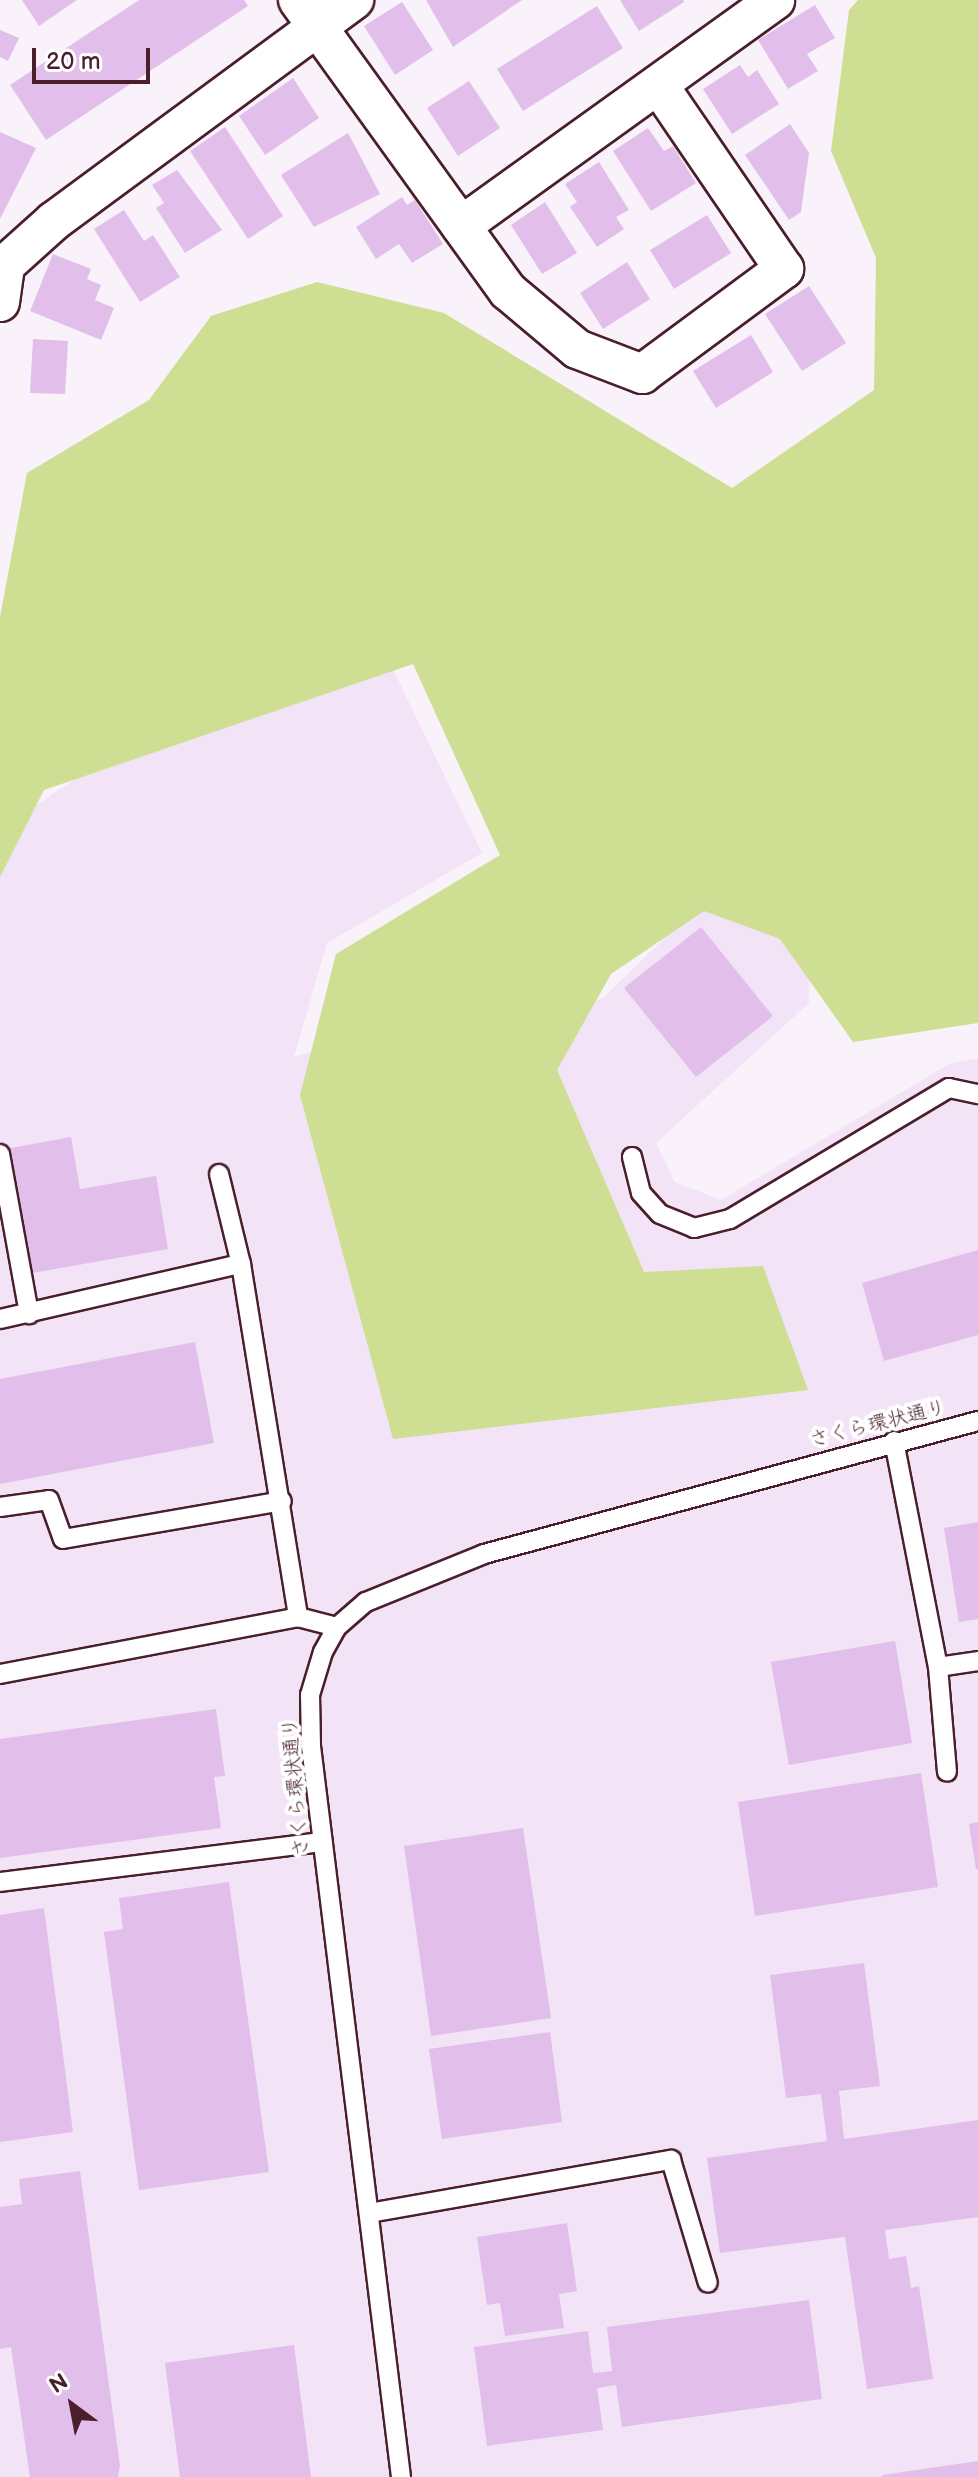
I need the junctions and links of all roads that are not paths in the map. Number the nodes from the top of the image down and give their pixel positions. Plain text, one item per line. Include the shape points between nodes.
1 (354, 0) edge
2 (775, 0) edge
3 (308, 13) edge
4 (659, 86) junction
5 (461, 226) junction
6 (3, 263) edge
7 (0, 302) edge
8 (978, 1094) edge
9 (0, 1154) edge
10 (632, 1157) dead end
11 (219, 1174) dead end
12 (241, 1264) junction
13 (29, 1314) junction
14 (0, 1319) edge
15 (978, 1421) edge
16 (894, 1441) junction
17 (282, 1501) junction
18 (0, 1507) edge
19 (298, 1617) junction
20 (337, 1627) junction
21 (978, 1661) edge
22 (938, 1667) junction
23 (0, 1674) edge
24 (947, 1772) dead end
25 (323, 1842) junction
26 (0, 1882) edge
27 (369, 2213) junction
28 (708, 2283) dead end
29 (401, 2477) edge

1 - 3 street
2 - 4 street
3 - 5 street
3 - 6 street
4 - 5 street
4 - 5 street via 784,269 642,374 577,349 508,291
6 - 7 street
8 - 10 lane via 949,1088 730,1219 694,1228 660,1214 641,1193
9 - 13 lane
11 - 12 lane
12 - 13 lane
12 - 17 lane
13 - 14 lane
15 - 16 lane, さくら環状通り
16 - 20 lane, さくら環状通り via 484,1554 402,1583
16 - 22 lane
17 - 18 lane via 63,1539 49,1500
17 - 19 lane
19 - 20 lane
19 - 23 lane
20 - 25 lane, さくら環状通り via 310,1695
21 - 22 lane
22 - 24 lane
25 - 26 lane
25 - 27 lane, さくら環状通り
27 - 28 lane via 671,2160
27 - 29 lane, さくら環状通り

